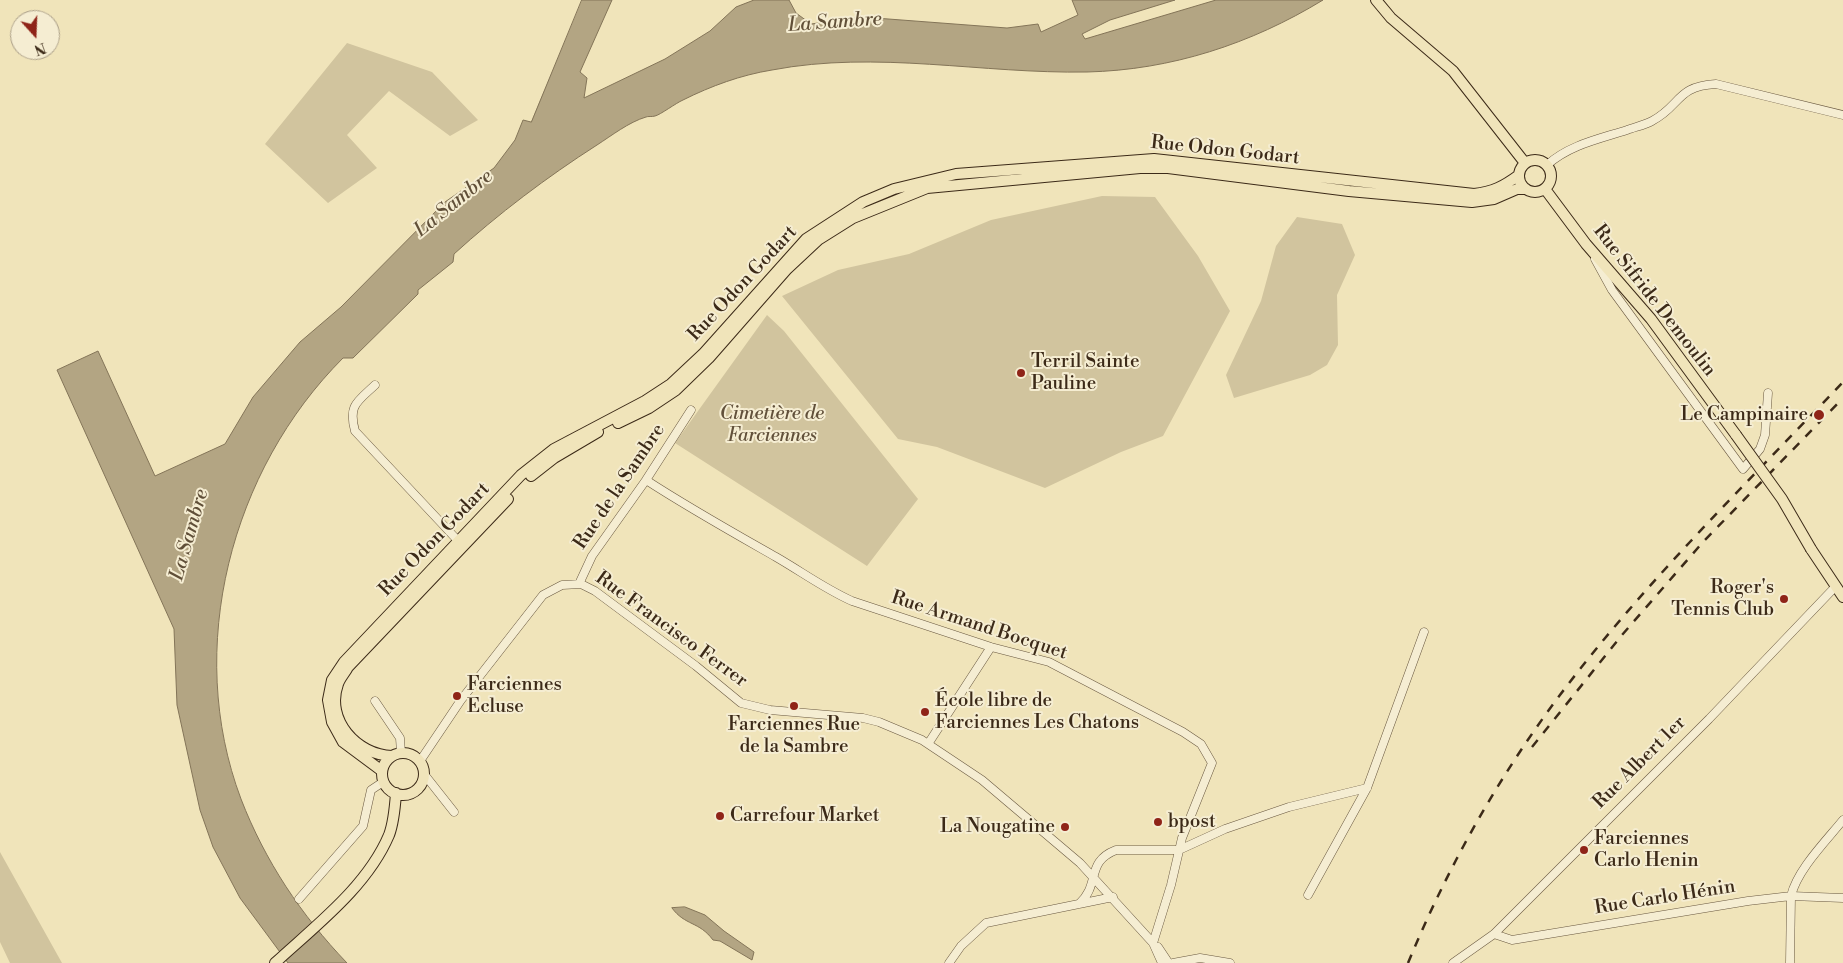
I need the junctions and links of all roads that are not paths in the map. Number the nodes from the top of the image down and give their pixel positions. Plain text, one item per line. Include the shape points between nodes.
1 (1376, 0) edge
2 (1843, 115) edge
3 (1525, 163) junction
4 (1547, 164) junction
5 (1519, 175) junction
6 (1526, 189) junction
7 (1545, 189) junction
8 (1586, 244) junction
9 (375, 385) dead end
10 (1768, 393) dead end
11 (691, 410) dead end
12 (646, 480) junction
13 (460, 544) junction
14 (1839, 582) edge
15 (579, 584) junction
16 (1843, 598) edge
17 (1424, 632) dead end
18 (991, 647) junction
19 (375, 701) dead end
20 (928, 744) junction
21 (397, 754) junction
22 (420, 761) junction
23 (382, 771) junction
24 (424, 774) junction
25 (383, 782) junction
26 (1367, 788) junction
27 (396, 793) junction
28 (454, 812) dead end
29 (1843, 820) edge
30 (1179, 850) junction
31 (1093, 876) junction
32 (1308, 895) dead end
33 (1791, 896) junction
34 (1113, 897) junction
35 (1843, 898) edge
36 (299, 899) dead end
37 (1080, 904) junction
38 (1494, 934) junction
39 (1152, 943) junction
40 (1200, 958) junction
41 (275, 963) edge
42 (949, 963) edge
43 (1168, 963) edge
44 (1190, 963) edge
45 (1230, 963) edge
46 (1453, 963) edge
47 (1790, 963) edge

1 - 3 main road via 1391,18 1453,71
2 - 4 street via 1716,84 1701,84 1689,89 1652,122 1561,152
3 - 4 main road via 1534,160
3 - 5 main road
4 - 7 main road via 1552,178
5 - 6 main road
5 - 13 main road, Rue Odon Godart via 1497,189 1474,194 1154,159 956,174 894,189 863,202 806,239 677,379 645,401 554,448 522,475
6 - 7 main road via 1534,192
6 - 13 main road, Rue Odon Godart via 1517,188 1494,199 1472,202 1349,191 1168,168 927,188 853,218 818,240 787,269 709,358 676,390 649,408 554,458 525,481
7 - 8 main road, Rue Sifride Demoulin
8 - 10 street via 1612,290 1743,469 1760,449 1765,435
8 - 14 main road, Rue Sifride Demoulin, bridge via 1651,319 1782,499 1811,549
9 - 13 street via 354,404 351,417 355,431
11 - 12 street, Rue de la Sambre
12 - 15 street, Rue de la Sambre via 592,556
12 - 18 street, Rue Armand Bocquet via 831,592
13 - 21 main road, Rue Odon Godart via 348,667 338,684 336,707 342,727 361,746 381,755
13 - 23 main road, Rue Odon Godart via 344,662 332,680 328,700 332,722 343,742
14 - 16 main road, Rue Sifride Demoulin
14 - 38 street, Rue Albert 1er via 1709,719
15 - 20 street, Rue Francisco Ferrer via 595,591 741,703 770,710 863,718
15 - 22 street, Rue Francisco Ferrer via 562,585 543,595 461,700
17 - 26 street
18 - 20 street
18 - 30 street, Rue Armand Bocquet via 1049,662 1148,712 1201,744 1212,763
19 - 21 street via 400,738
20 - 31 street, Rue Francisco Ferrer via 982,780
21 - 22 main road via 410,754
21 - 23 main road via 384,763
22 - 24 main road
23 - 25 main road
24 - 27 main road via 415,790
24 - 28 street
25 - 27 main road
25 - 36 street via 371,790 363,826
26 - 30 street via 1289,807 1225,829
26 - 32 street
27 - 41 main road via 393,819 380,851 358,882 330,913
29 - 33 street via 1815,854 1793,887
30 - 31 street via 1116,850 1099,861
30 - 39 street, Rue Armand Bocquet
31 - 34 street, Rue Francisco Ferrer
31 - 37 street via 1089,895
33 - 35 street, Rue Carlo Hénin
33 - 38 street, Rue Carlo Hénin via 1512,940
33 - 47 street
34 - 37 street
34 - 39 street, Rue Francisco Ferrer
37 - 42 street via 986,923 961,946
38 - 46 street, Rue Albert 1er
39 - 43 street, Rue Francisco Ferrer
40 - 43 street
40 - 44 street
40 - 45 street

